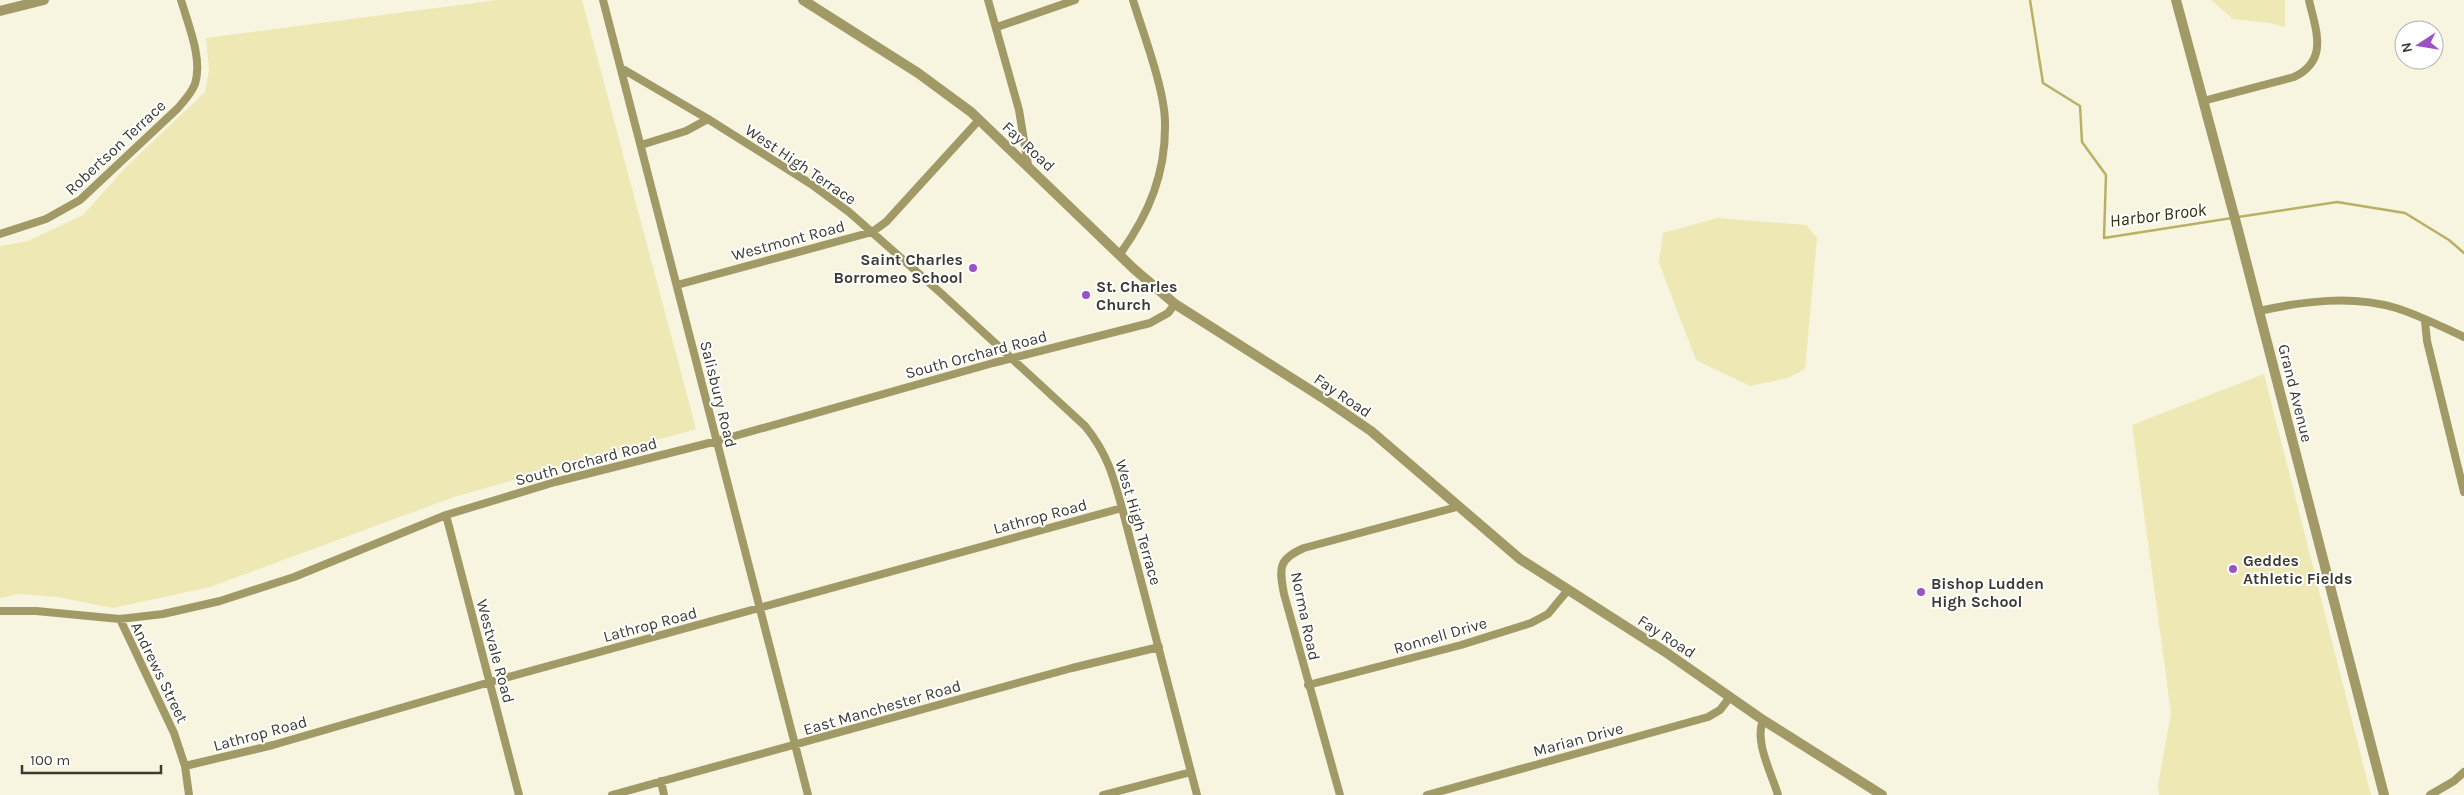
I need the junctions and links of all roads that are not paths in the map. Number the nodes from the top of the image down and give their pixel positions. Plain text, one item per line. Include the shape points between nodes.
1 (44, 0) edge
2 (181, 0) edge
3 (603, 0) edge
4 (803, 0) edge
5 (988, 0) edge
6 (1075, 0) edge
7 (1133, 0) edge
8 (2176, 0) edge
9 (2309, 0) edge
10 (0, 12) edge
11 (997, 27) junction
12 (620, 68) junction
13 (2204, 101) junction
14 (708, 119) junction
15 (979, 120) junction
16 (641, 145) junction
17 (1028, 165) junction
18 (872, 232) junction
19 (0, 234) edge
20 (1120, 254) junction
21 (678, 285) junction
22 (1175, 304) junction
23 (2259, 311) junction
24 (2425, 320) junction
25 (2464, 336) edge
26 (1011, 359) junction
27 (717, 440) junction
28 (2464, 492) edge
29 (1456, 507) junction
30 (1122, 508) junction
31 (446, 515) junction
32 (1568, 590) junction
33 (760, 607) junction
34 (0, 611) edge
35 (120, 619) junction
36 (1159, 646) junction
37 (490, 682) junction
38 (1308, 685) junction
39 (1730, 698) junction
40 (1763, 720) junction
41 (796, 745) junction
42 (184, 766) junction
43 (1191, 772) junction
44 (2464, 772) edge
45 (661, 781) junction
46 (189, 795) edge
47 (519, 795) edge
48 (612, 795) edge
49 (664, 795) edge
50 (808, 795) edge
51 (1103, 795) edge
52 (1197, 795) edge
53 (1340, 795) edge
54 (1426, 795) edge
55 (1778, 795) edge
56 (1882, 795) edge
57 (2384, 795) edge
58 (2430, 795) edge

1 - 10 street
2 - 19 street, Robertson Terrace via 197,68 190,94 80,200 46,218
3 - 12 street, Salisbury Road
4 - 15 street, Fay Road via 918,73
5 - 11 street
6 - 11 street
7 - 20 street via 1162,100 1165,122 1163,157 1153,198
8 - 13 street, Grand Avenue
9 - 13 street via 2317,32 2317,53 2306,71
11 - 17 street via 1019,110
12 - 14 street, West High Terrace
12 - 16 street, Salisbury Road
13 - 23 street, Grand Avenue
14 - 16 street via 686,132
14 - 18 street, West High Terrace via 811,184
15 - 17 street, Fay Road
15 - 18 street, Westmont Road via 886,222
16 - 21 street, Salisbury Road
17 - 20 street, Fay Road
18 - 21 street, Westmont Road
18 - 26 street, West High Terrace
20 - 22 street, Fay Road
21 - 27 street, Salisbury Road
22 - 26 street, South Orchard Road via 1158,320
22 - 29 street, Fay Road via 1371,431
23 - 24 street via 2286,305 2355,300 2399,309
23 - 57 street, Grand Avenue
24 - 25 street
24 - 28 street via 2427,341
26 - 27 street, South Orchard Road
26 - 30 street, West High Terrace via 1085,426 1100,444 1109,462
27 - 31 street, South Orchard Road via 554,482
27 - 33 street, Salisbury Road
29 - 32 street, Fay Road via 1520,558
29 - 38 street, Norma Road via 1304,548 1283,561 1280,576
30 - 33 street, Lathrop Road
30 - 36 street, West High Terrace
31 - 35 street, South Orchard Road via 294,577 220,601 162,614
31 - 37 street, Westvale Road
32 - 38 street, Ronnell Drive via 1548,614 1531,623
32 - 39 street, Fay Road
33 - 37 street, Lathrop Road
33 - 41 street, Salisbury Road
34 - 35 street, South Orchard Road
35 - 42 street, Andrews Street via 174,733
36 - 41 street, East Manchester Road
36 - 43 street, West High Terrace
37 - 42 street, Lathrop Road via 273,745
37 - 47 street, Westvale Road
38 - 53 street, Norma Road
39 - 40 street, Fay Road
39 - 54 street, Marian Drive via 1720,710 1708,717
40 - 55 street via 1762,745
40 - 56 street, Fay Road
41 - 45 street, East Manchester Road
41 - 50 street, Salisbury Road
42 - 46 street, Andrews Street
43 - 51 street
43 - 52 street, West High Terrace
44 - 58 street
45 - 48 street, East Manchester Road
45 - 49 street

